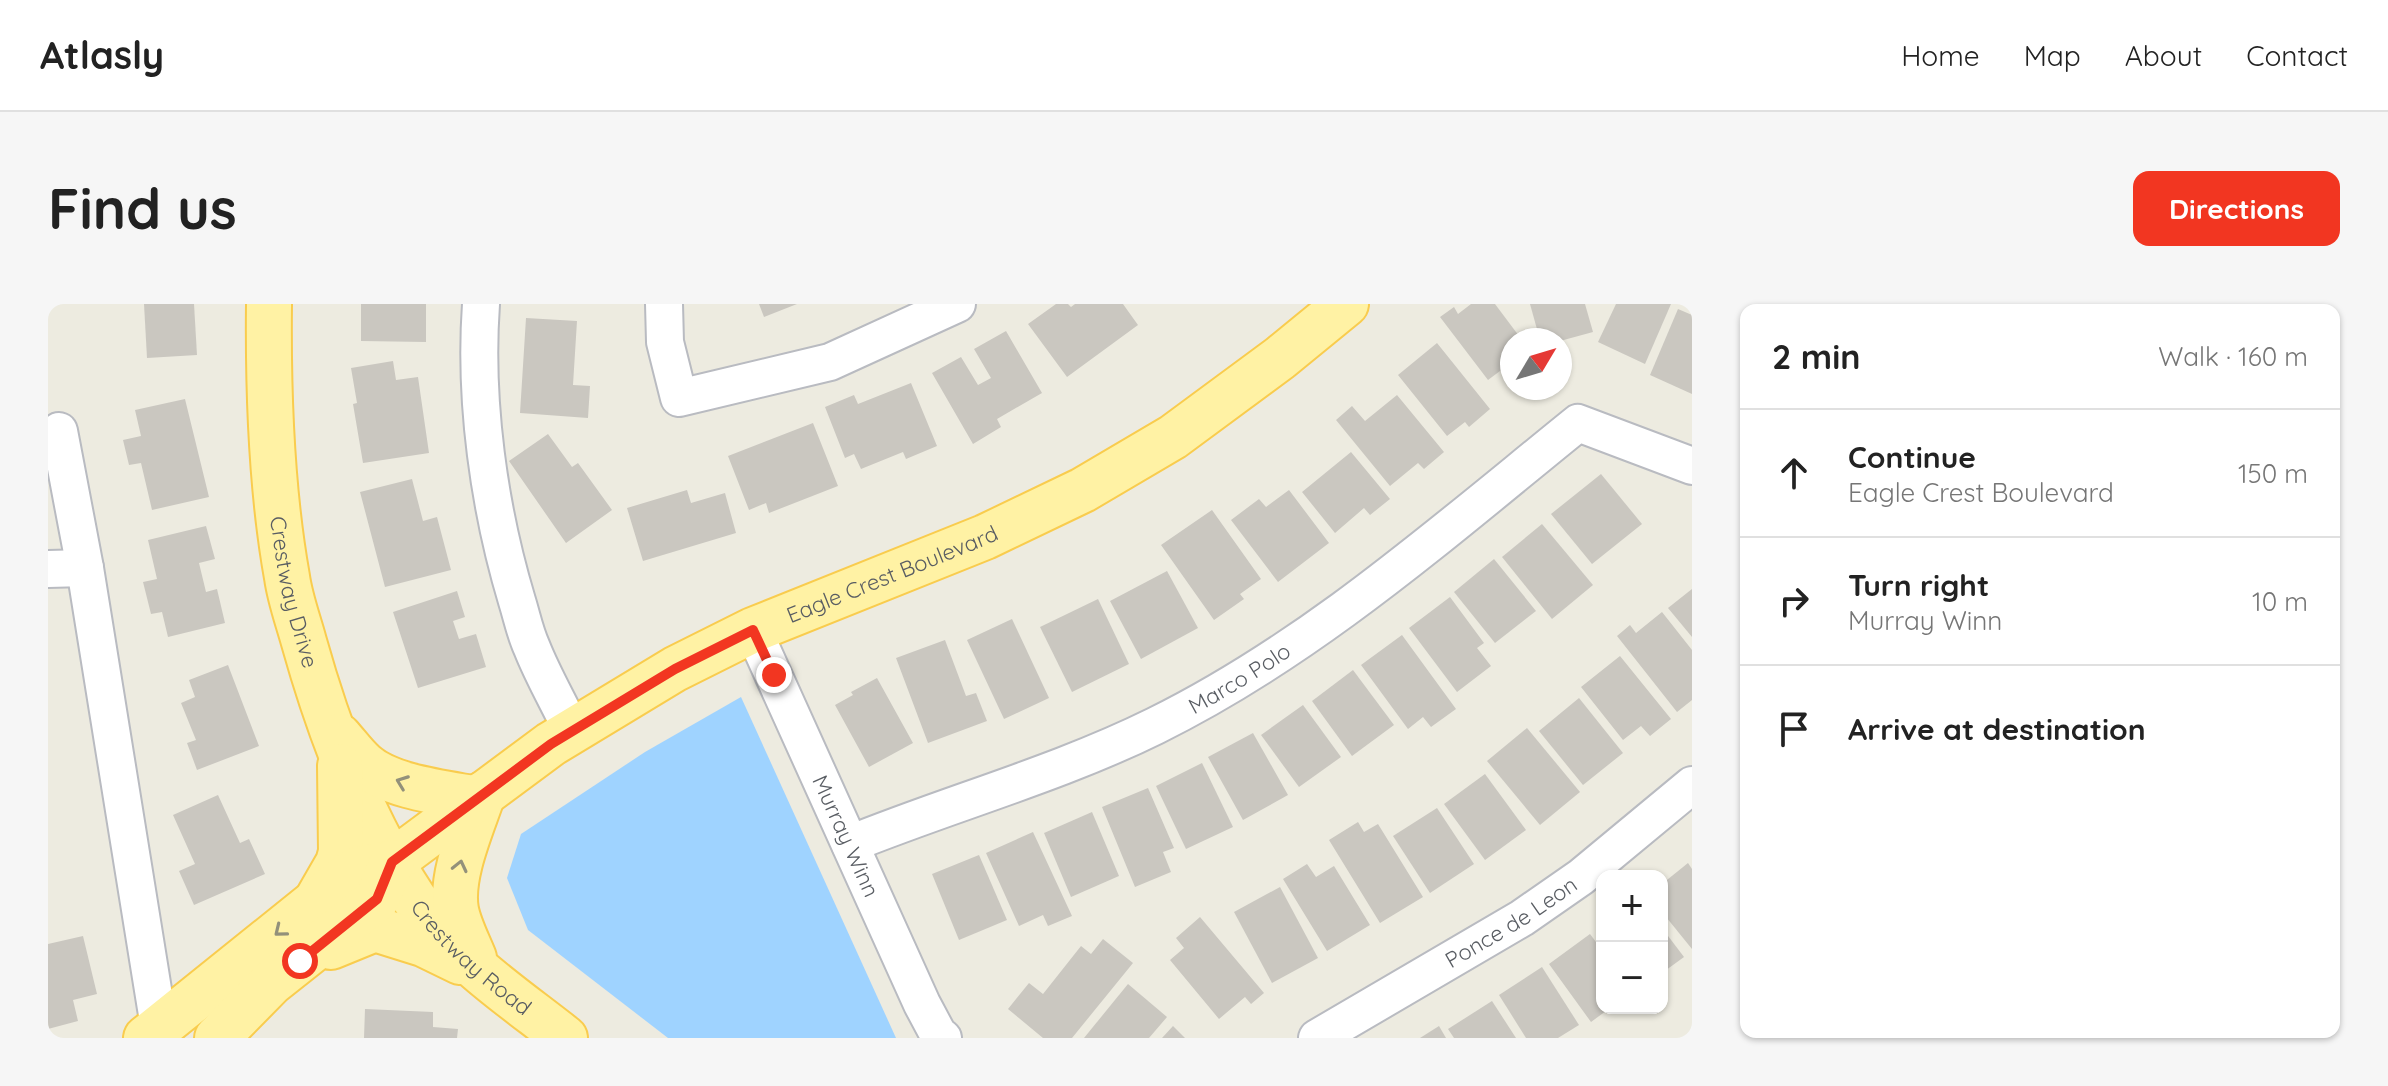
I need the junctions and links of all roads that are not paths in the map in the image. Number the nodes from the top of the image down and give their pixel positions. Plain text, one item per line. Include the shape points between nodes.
1 (269, 304) edge
2 (481, 304) edge
3 (664, 304) edge
4 (957, 304) edge
5 (1337, 307) edge
6 (59, 431) dead end
7 (1692, 466) edge
8 (85, 568) junction
9 (48, 569) edge
10 (753, 630) junction
11 (572, 731) junction
12 (336, 738) junction
13 (1692, 785) edge
14 (480, 796) junction
15 (850, 844) junction
16 (392, 862) junction
17 (314, 903) junction
18 (300, 961) junction
19 (481, 971) junction
20 (156, 1034) edge
21 (217, 1038) edge
22 (565, 1038) edge
23 (943, 1038) edge
24 (1317, 1038) edge

1 - 12 main road, Crestway Drive via 274,470 287,579
2 - 11 street via 491,497 531,647
3 - 4 street via 665,342 679,398 830,362
5 - 10 main road, Eagle Crest Boulevard via 1173,437 1083,490 985,537
6 - 8 street
7 - 15 street, Marco Polo via 1578,423 1402,564 1298,642 1229,685 1093,755
8 - 9 street
8 - 20 street
10 - 11 main road, Eagle Crest Boulevard
10 - 15 street, Murray Winn
11 - 14 main road, Eagle Crest Boulevard
14 -> 12 main road via 421,789 381,774
12 - 16 main road, Crestway Drive
12 - 17 main road via 341,852
13 - 24 street, Ponce de Leon via 1581,877 1522,918
14 - 16 main road, Eagle Crest Boulevard
19 -> 14 main road via 456,911 455,888
15 - 23 street, Murray Winn via 922,1004
16 - 17 main road, Eagle Crest Boulevard via 355,870
16 - 18 main road via 377,899
16 - 19 main road, Crestway Road via 426,915
17 -> 20 main road, Eagle Crest Boulevard
18 - 19 main road via 375,929
18 - 21 main road
19 - 22 main road, Crestway Road

